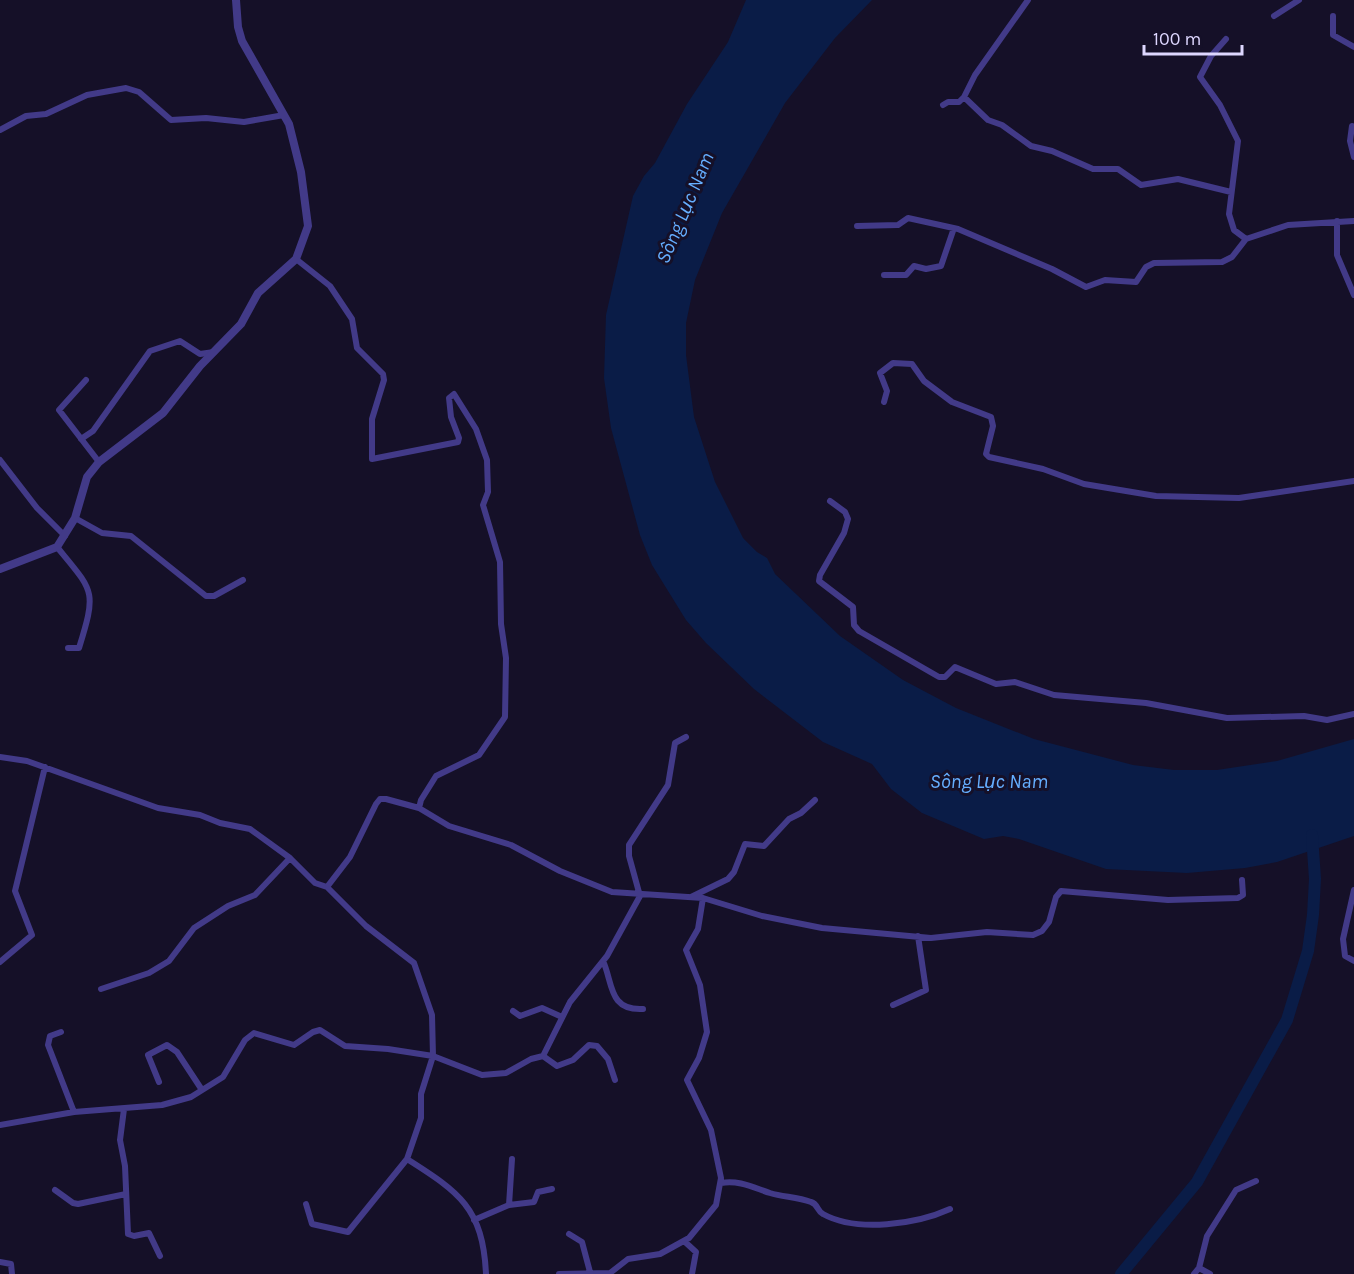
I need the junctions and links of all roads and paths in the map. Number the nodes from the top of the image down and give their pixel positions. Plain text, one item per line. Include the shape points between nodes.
1 (236, 0) edge
2 (1028, 0) edge
3 (1299, 0) edge
4 (1274, 16) dead end
5 (1333, 16) dead end
6 (1226, 39) dead end
7 (1354, 47) edge
8 (964, 97) junction
9 (943, 105) dead end
10 (284, 115) junction
11 (1352, 126) dead end
12 (0, 130) edge
13 (1354, 157) edge
14 (1231, 192) junction
15 (1337, 221) junction
16 (1354, 221) edge
17 (857, 226) dead end
18 (954, 228) junction
19 (1246, 239) junction
20 (296, 259) junction
21 (884, 275) dead end
22 (1354, 295) edge
23 (214, 352) junction
24 (86, 380) dead end
25 (884, 402) dead end
26 (81, 440) junction
27 (0, 460) edge
28 (99, 462) junction
29 (1354, 481) edge
30 (830, 501) dead end
31 (75, 519) junction
32 (66, 536) junction
33 (57, 547) junction
34 (0, 568) edge
35 (243, 580) dead end
36 (68, 648) dead end
37 (1354, 714) edge
38 (686, 736) dead end
39 (0, 757) edge
40 (45, 767) junction
41 (815, 800) dead end
42 (419, 808) junction
43 (290, 858) junction
44 (1242, 880) dead end
45 (327, 887) junction
46 (1354, 890) edge
47 (640, 896) junction
48 (690, 897) junction
49 (704, 898) junction
50 (918, 936) junction
51 (603, 961) junction
52 (0, 962) edge
53 (1354, 962) edge
54 (101, 989) dead end
55 (893, 1005) dead end
56 (643, 1009) dead end
57 (513, 1011) dead end
58 (562, 1017) junction
59 (61, 1032) dead end
60 (433, 1056) junction
61 (543, 1056) junction
62 (615, 1080) dead end
63 (159, 1082) dead end
64 (202, 1090) junction
65 (124, 1109) junction
66 (74, 1112) junction
67 (0, 1125) edge
68 (407, 1159) junction
69 (512, 1159) dead end
70 (1256, 1181) dead end
71 (721, 1183) junction
72 (552, 1189) dead end
73 (56, 1190) dead end
74 (126, 1194) junction
75 (306, 1204) dead end
76 (509, 1204) junction
77 (950, 1209) dead end
78 (474, 1220) junction
79 (568, 1234) dead end
80 (684, 1241) junction
81 (160, 1256) dead end
82 (0, 1262) edge
83 (1199, 1268) junction
84 (590, 1272) junction
85 (12, 1274) edge
86 (486, 1274) edge
87 (559, 1274) edge
88 (692, 1274) edge
89 (1194, 1274) edge
90 (1210, 1274) edge

1 - 10 street via 242,40
2 - 8 street
3 - 4 street
5 - 7 street via 1333,35
6 - 14 street via 1200,77 1238,141
8 - 9 street
8 - 14 street via 988,120 1031,146 1093,170 1118,169 1141,184 1178,179
10 - 12 street via 244,122 171,120 140,92 126,88 87,95 46,114 26,116
10 - 20 street via 301,172 308,215
11 - 13 street
14 - 19 street via 1230,223
15 - 16 street
15 - 19 street via 1288,225
15 - 22 street via 1337,255
17 - 18 street via 898,225 908,218
18 - 19 street via 1086,287 1105,280 1136,282 1146,267 1154,263 1222,262 1232,257
18 - 21 street via 941,266 914,266 904,276
20 - 23 street via 258,293 241,324
20 - 42 street via 330,286 352,319 357,348 382,374 384,380 372,419 372,459 458,442 449,408 449,398 454,394 486,454 489,492 483,505 502,576 505,717 479,755 436,776
23 - 26 street via 200,354 180,341 153,349 93,431
23 - 28 street via 163,413
24 - 26 street via 59,408
25 - 29 street via 887,391 880,373 891,364 912,364 924,381 952,402 991,417 993,426 986,454 989,457 1128,492 1239,498
26 - 28 street
27 - 32 street via 37,508
28 - 31 street via 87,477
30 - 37 street via 848,519 819,581 853,608 854,625 860,631 939,677 945,677 955,667 996,684 1015,682 1054,695 1146,704 1227,718 1304,716 1328,720
31 - 32 street
31 - 35 street via 102,532 130,536 206,596 214,596
32 - 33 street
33 - 34 street
33 - 36 street via 86,581 90,592 79,648
38 - 47 street via 675,743 668,784 629,845
39 - 40 street
40 - 43 street via 158,808 250,829
40 - 52 street via 15,891 32,935
41 - 48 street via 789,819 766,845 745,844 728,879
42 - 45 street via 386,799 378,801 350,857
42 - 47 street via 449,826 511,845 592,885
43 - 45 street via 312,880
43 - 54 street via 255,895 228,906 194,928 169,961 149,973
44 - 50 street via 1243,895 1238,898 1168,900 1066,890 1058,894 1049,922 1037,934
45 - 60 street via 366,926 414,963 434,1021
46 - 53 street via 1343,939 1345,956
47 - 48 street
47 - 51 street
48 - 49 street
49 - 50 street via 822,928
49 - 71 street via 698,929 686,950 700,985 706,1038 687,1080 711,1130
50 - 55 street via 926,990
51 - 56 street via 612,993 629,1008
51 - 58 street via 583,983
57 - 58 street via 520,1016 542,1008
58 - 61 street
59 - 66 street via 50,1036 48,1045
60 - 61 street via 477,1074 490,1075 506,1073
60 - 64 street via 345,1046 318,1030 294,1045 254,1034 244,1040 223,1077
60 - 68 street via 421,1094 420,1125
61 - 62 street via 557,1066 573,1060 589,1045 597,1046 608,1059
63 - 64 street via 148,1055 170,1045
64 - 65 street via 162,1105
65 - 66 street
65 - 74 street via 120,1140
66 - 67 street
68 - 75 street via 348,1232 313,1225
68 - 78 street via 456,1192
69 - 76 street
70 - 83 street via 1236,1190 1207,1236
71 - 77 street via 736,1181 808,1201 823,1214 860,1224 923,1219
71 - 80 street via 716,1205
72 - 76 street via 538,1192 534,1202
73 - 74 street via 78,1204
74 - 81 street via 128,1234 149,1233
76 - 78 street
78 - 86 street via 483,1241
79 - 84 street via 582,1242
80 - 84 street via 657,1256 628,1259 610,1273
80 - 88 street via 696,1252
82 - 85 street via 11,1264
83 - 89 street
83 - 90 street
84 - 87 street

